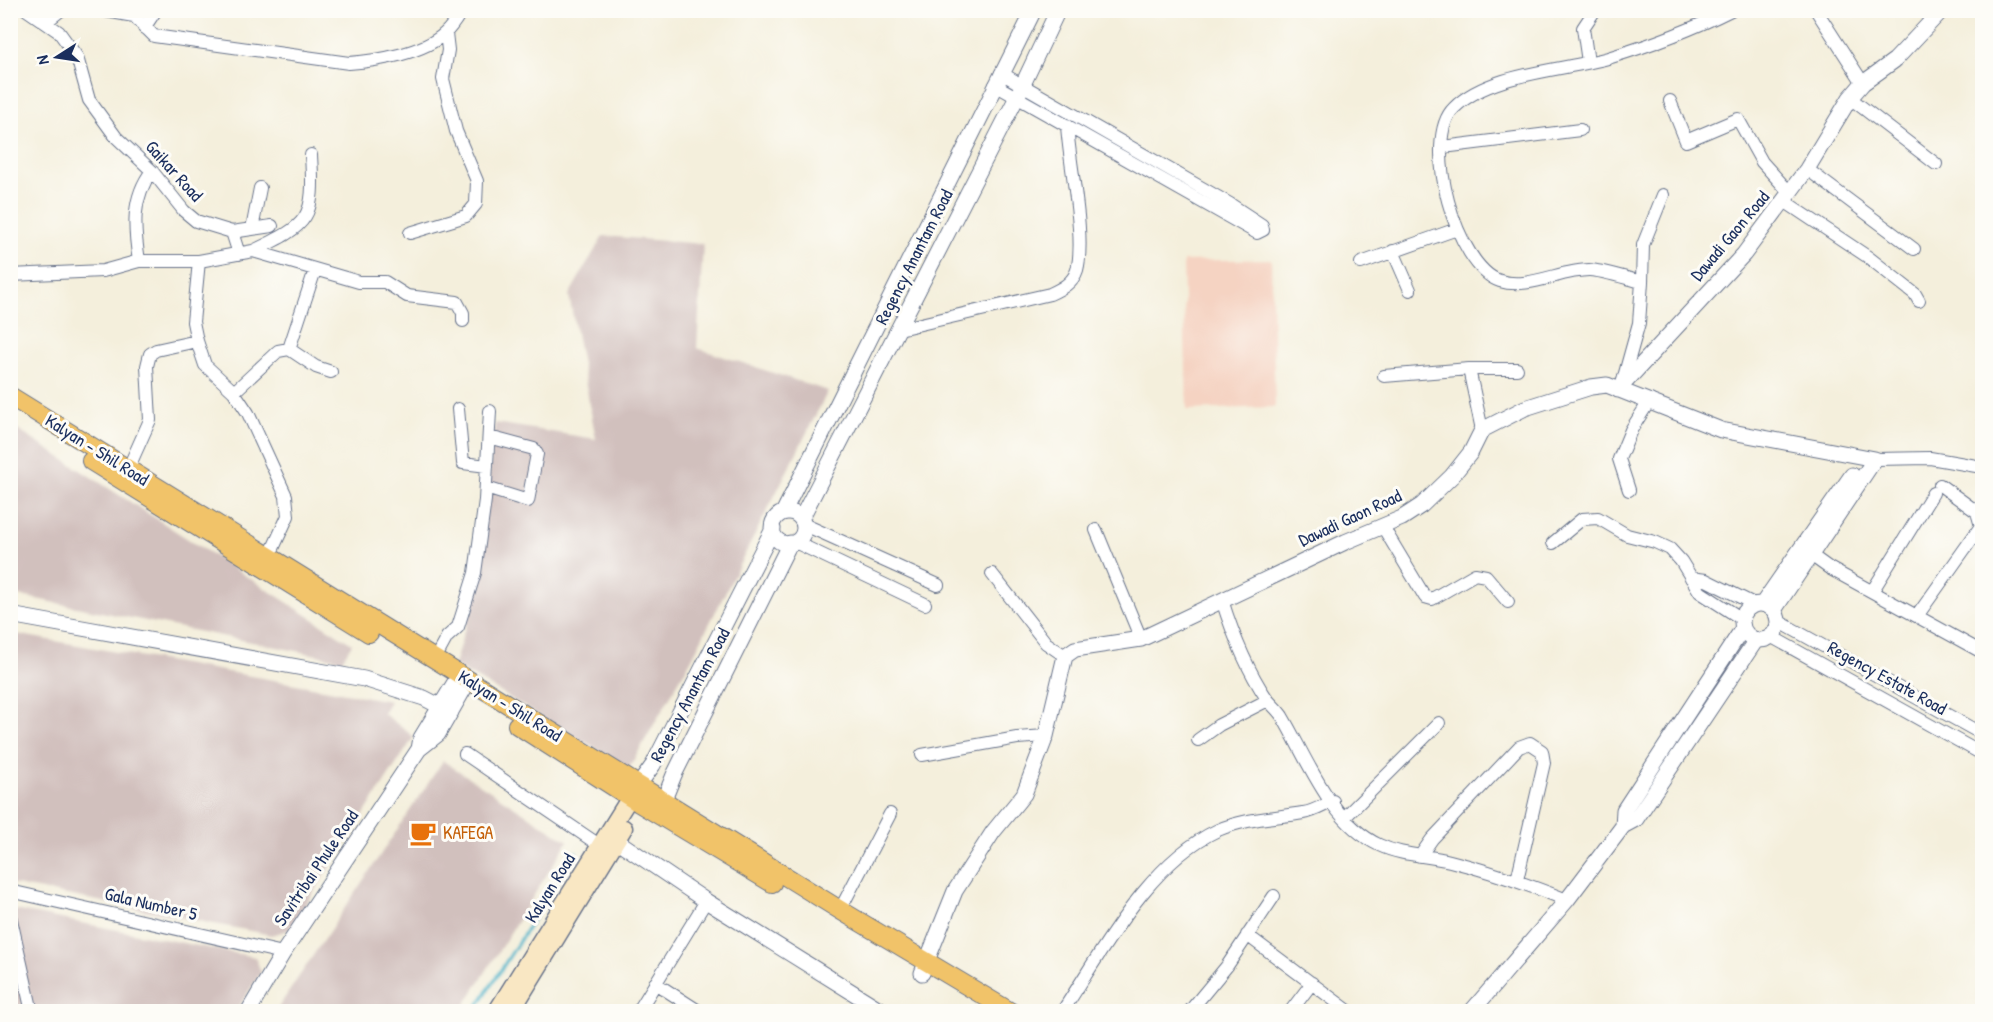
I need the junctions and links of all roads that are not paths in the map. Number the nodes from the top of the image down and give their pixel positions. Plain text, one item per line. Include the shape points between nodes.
1 (27, 10) edge
2 (61, 10) edge
3 (100, 10) edge
4 (156, 10) edge
5 (462, 10) edge
6 (1034, 10) edge
7 (1058, 10) edge
8 (1595, 10) edge
9 (1731, 10) edge
10 (1816, 10) edge
11 (1942, 10) edge
12 (46, 22) junction
13 (149, 32) junction
14 (446, 33) junction
15 (1588, 62) junction
16 (998, 79) junction
17 (1863, 83) junction
18 (1020, 91) junction
19 (1850, 98) junction
20 (1671, 100) dead end
21 (1067, 125) junction
22 (1580, 130) dead end
23 (1443, 147) junction
24 (311, 155) dead end
25 (1936, 164) dead end
26 (1807, 169) junction
27 (152, 171) junction
28 (260, 188) dead end
29 (1663, 195) dead end
30 (1787, 197) junction
31 (272, 226) dead end
32 (252, 229) junction
33 (1456, 229) junction
34 (232, 232) junction
35 (410, 233) dead end
36 (1914, 249) dead end
37 (253, 251) junction
38 (1393, 251) junction
39 (239, 254) junction
40 (139, 261) junction
41 (199, 261) junction
42 (1361, 263) dead end
43 (315, 270) junction
44 (10, 275) edge
45 (1642, 282) junction
46 (1410, 290) dead end
47 (1919, 301) dead end
48 (463, 321) dead end
49 (899, 330) junction
50 (197, 341) junction
51 (864, 348) junction
52 (289, 349) junction
53 (883, 360) junction
54 (1469, 369) junction
55 (1517, 369) dead end
56 (331, 372) dead end
57 (1384, 375) dead end
58 (1620, 387) junction
59 (234, 392) junction
60 (10, 396) edge
61 (1650, 400) junction
62 (458, 409) dead end
63 (10, 411) edge
64 (490, 411) dead end
65 (830, 415) junction
66 (850, 426) junction
67 (1482, 430) junction
68 (489, 437) junction
69 (1869, 458) junction
70 (487, 466) junction
71 (1983, 467) edge
72 (128, 469) junction
73 (486, 488) junction
74 (1629, 489) dead end
75 (175, 506) junction
76 (783, 513) junction
77 (802, 521) junction
78 (1383, 527) junction
79 (773, 529) junction
80 (1096, 530) dead end
81 (793, 543) junction
82 (1553, 543) dead end
83 (1806, 552) junction
84 (269, 557) junction
85 (992, 574) dead end
86 (1691, 578) junction
87 (938, 585) dead end
88 (1873, 590) junction
89 (1222, 600) junction
90 (1508, 602) dead end
91 (925, 604) dead end
92 (1767, 610) junction
93 (10, 615) edge
94 (1917, 616) junction
95 (1743, 624) junction
96 (1772, 637) junction
97 (1141, 639) junction
98 (1756, 640) junction
99 (1983, 652) edge
100 (1065, 656) junction
101 (435, 659) junction
102 (704, 665) junction
103 (724, 675) junction
104 (461, 682) junction
105 (1268, 700) junction
106 (1693, 705) junction
107 (1935, 708) junction
108 (444, 710) junction
109 (1706, 715) junction
110 (1439, 723) dead end
111 (1927, 723) junction
112 (1983, 734) edge
113 (1046, 736) junction
114 (1198, 740) dead end
115 (465, 754) dead end
116 (1983, 754) edge
117 (922, 755) dead end
118 (653, 765) junction
119 (674, 775) junction
120 (638, 794) junction
121 (663, 801) junction
122 (1333, 801) junction
123 (890, 814) dead end
124 (1344, 818) junction
125 (1623, 826) junction
126 (608, 843) junction
127 (1420, 856) junction
128 (1518, 880) junction
129 (10, 891) edge
130 (1274, 896) dead end
131 (1567, 900) junction
132 (706, 901) junction
133 (840, 910) junction
134 (10, 915) edge
135 (1247, 935) junction
136 (283, 953) junction
137 (925, 968) junction
138 (656, 983) junction
139 (1312, 983) junction
140 (32, 1011) edge
141 (248, 1011) edge
142 (496, 1011) edge
143 (511, 1011) edge
144 (638, 1011) edge
145 (700, 1011) edge
146 (884, 1011) edge
147 (987, 1011) edge
148 (1011, 1011) edge
149 (1062, 1011) edge
150 (1189, 1011) edge
151 (1290, 1011) edge
152 (1350, 1011) edge
153 (1472, 1011) edge

1 - 12 street, Gaikar Road
2 - 12 street
3 - 13 street via 134,16
4 - 13 street
5 - 14 street
6 - 16 street, Regency Anantam Road
7 - 18 street, Regency Anantam Road
8 - 15 street via 1583,28
9 - 15 street via 1688,31
10 - 17 street
11 - 17 street, Dawadi Gaon Road via 1894,60
12 - 27 street, Gaikar Road via 59,32 77,57 89,100 116,137
13 - 14 street via 349,63 371,62 412,50
14 - 35 street via 448,50 443,79 456,131 477,182 476,204 466,216
15 - 23 street via 1498,83 1471,95 1447,118 1442,130
16 - 18 street
16 - 51 street, Regency Anantam Road
17 - 19 street, Dawadi Gaon Road
18 - 21 street
18 - 21 street via 1228,209
18 - 49 street, Regency Anantam Road
19 - 25 street
19 - 26 street, Dawadi Gaon Road
20 - 30 street via 1686,141 1738,119
21 - 49 street via 1080,242 1077,271 1070,281 1050,294
22 - 23 street
23 - 33 street via 1444,188
24 - 37 street via 311,206 293,232
26 - 30 street, Dawadi Gaon Road
26 - 36 street
27 - 34 street, Gaikar Road via 196,221
27 - 40 street via 144,181 134,226
28 - 32 street
29 - 45 street via 1643,245
30 - 47 street via 1916,294
30 - 58 street, Dawadi Gaon Road via 1744,254
31 - 32 street
32 - 34 street
33 - 38 street
33 - 45 street via 1474,262 1486,275 1502,282 1526,282 1592,270
34 - 39 street
37 - 39 street
37 - 43 street
38 - 42 street
38 - 46 street
39 - 41 street
40 - 41 street
40 - 44 street via 103,271
41 - 50 street via 193,322
43 - 48 street via 359,282 385,282 407,296 457,302
43 - 52 street
45 - 58 street via 1639,323
49 - 53 street, Regency Anantam Road
50 - 59 street via 205,365
50 - 72 street via 150,354 150,420
51 - 53 street
51 - 65 street, Regency Anantam Road
52 - 56 street
52 - 59 street via 278,351
53 - 66 street, Regency Anantam Road
54 - 55 street
54 - 57 street
54 - 67 street
58 - 61 street
58 - 67 street via 1591,387 1525,408
59 - 84 street via 248,413 286,496 288,516
60 - 72 main road, Kalyan - Shil Road
61 - 69 street via 1720,430
61 - 74 street via 1619,459
62 - 70 street via 463,463
63 - 75 main road, Kalyan - Shil Road
64 - 68 street
65 - 66 street
65 - 76 street, Regency Anantam Road
66 - 77 street, Regency Anantam Road
67 - 78 street, Dawadi Gaon Road via 1452,476 1422,505
68 - 70 street
68 - 73 street via 534,449 537,454 528,501
69 - 71 street via 1930,458
69 - 83 street
70 - 73 street
72 - 75 main road, Kalyan - Shil Road
73 - 101 street via 475,573 458,627 447,637
75 - 84 main road, Kalyan - Shil Road
75 - 104 main road, Kalyan - Shil Road
76 - 77 street via 793,513
76 - 79 street via 775,519
77 - 81 street via 802,534
77 - 87 street
78 - 89 street, Dawadi Gaon Road
78 - 90 street via 1425,597 1432,599 1443,594 1475,574 1486,576
79 - 81 street via 777,538
79 - 102 street, Regency Anantam Road
80 - 97 street
81 - 91 street
81 - 103 street, Regency Anantam Road
82 - 86 street via 1582,519 1598,518 1627,535 1670,549
83 - 88 street
83 - 92 street
84 - 101 main road, Kalyan - Shil Road
85 - 100 street via 1046,643
86 - 92 street, Regency Estate Road via 1706,580
86 - 95 street via 1700,592
88 - 94 street
88 - 94 street via 1937,489 1977,512 1981,526
89 - 97 street, Dawadi Gaon Road
89 - 105 street via 1237,646
92 - 95 street
92 - 96 street
92 - 107 street, Regency Estate Road
93 - 108 street via 364,679 424,698
94 - 99 street
95 - 98 street via 1750,638
95 - 106 street
96 - 98 street
96 - 111 street, Regency Estate Road
97 - 100 street, Dawadi Gaon Road via 1075,650
98 - 109 street
100 - 113 street
101 - 104 main road, Kalyan - Shil Road
102 - 103 street
102 - 118 street, Regency Anantam Road
103 - 119 street, Regency Anantam Road
104 - 108 street, Savitribai Phule Road
104 - 120 main road, Kalyan - Shil Road
105 - 114 street
105 - 122 street via 1281,714 1305,762
106 - 109 street
106 - 125 street via 1624,810
107 - 111 street
107 - 112 street, Regency Estate Road
108 - 136 street, Savitribai Phule Road via 421,738 419,749
109 - 125 street via 1636,819
110 - 124 street
111 - 116 street, Regency Estate Road
113 - 117 street
113 - 137 street via 1024,794 993,832 955,891
115 - 126 street
118 - 119 street
118 - 120 street, Regency Anantam Road
119 - 120 street, Regency Anantam Road
119 - 121 street
120 - 121 main road, Kalyan - Shil Road
120 - 126 main road, Kalyan Road
120 - 137 main road, Kalyan - Shil Road
121 - 133 main road, Kalyan - Shil Road
122 - 124 street
122 - 149 street via 1306,813 1249,820 1192,846 1167,867 1136,904
123 - 133 street
124 - 127 street via 1379,845
125 - 131 street
126 - 132 street
126 - 142 main road, Kalyan Road
126 - 143 main road, Kalyan Road
127 - 128 street
127 - 128 street via 1519,747 1530,743 1542,751 1544,763
128 - 131 street
129 - 136 street, Gala Number 5
130 - 135 street
131 - 153 street
132 - 138 street
132 - 146 street
133 - 137 main road, Kalyan - Shil Road
134 - 140 street
135 - 139 street
135 - 150 street
136 - 141 street, Savitribai Phule Road
137 - 147 main road, Kalyan - Shil Road
137 - 148 main road, Kalyan - Shil Road
138 - 144 street
138 - 145 street
139 - 151 street
139 - 152 street

